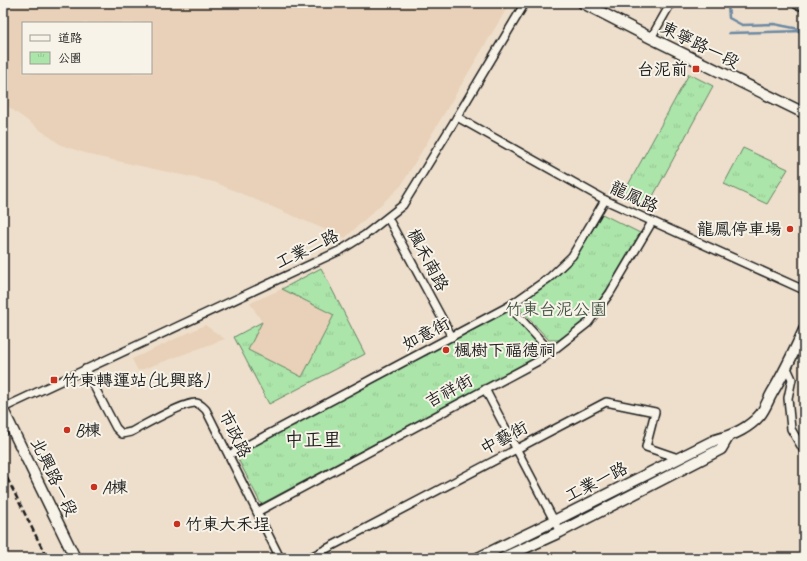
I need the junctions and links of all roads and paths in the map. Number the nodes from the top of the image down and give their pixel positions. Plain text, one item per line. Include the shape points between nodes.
1 (525, 3) edge
2 (583, 3) edge
3 (671, 3) edge
4 (651, 38) junction
5 (804, 113) edge
6 (457, 117) junction
7 (605, 200) junction
8 (388, 218) junction
9 (652, 222) junction
10 (804, 290) edge
11 (510, 306) junction
12 (804, 330) edge
13 (452, 337) junction
14 (551, 352) junction
15 (787, 368) junction
16 (85, 369) junction
17 (485, 389) junction
18 (3, 409) edge
19 (728, 437) junction
20 (516, 449) junction
21 (804, 451) edge
22 (228, 455) junction
23 (678, 458) junction
24 (257, 512) junction
25 (554, 521) junction
26 (560, 532) junction
27 (75, 558) edge
28 (280, 558) edge
29 (309, 558) edge
30 (478, 558) edge
31 (503, 558) edge

1 - 6 street, 工業二路
2 - 4 street, 東寧路一段
3 - 4 street
4 - 5 street, 東寧路一段
6 - 7 street, 龍鳳路
6 - 8 street, 工業二路 via 403,206
7 - 9 street, 龍鳳路
7 - 11 street, 如意街 via 572,256 549,278
8 - 13 street, 楓禾南路
8 - 16 street, 工業二路 via 341,250
9 - 10 street, 龍鳳路
9 - 14 street, 吉祥街 via 610,293 588,323
11 - 13 street, 如意街
11 - 14 street
12 - 15 street, 工業一路
13 - 22 street, 如意街
14 - 17 street, 吉祥街
15 - 19 street, 工業一路 via 760,415
15 - 21 street via 792,379 788,398 791,429
16 - 18 street, 工業二路
16 - 22 street, 市政路 via 116,428 122,434 186,405 198,403 206,410
17 - 20 street
17 - 24 street, 吉祥街
18 - 27 street, 北興路ㄧ段
19 - 23 street, 工業一路 via 715,440
19 - 26 street, 工業一路 via 721,449
20 - 23 street, 中藝街 via 606,402 655,412 646,446
20 - 25 street
20 - 29 street, 中藝街
22 - 24 street, 市政路
23 - 25 street, 工業一路
24 - 28 street, 市政路
25 - 26 street
25 - 30 street, 工業一路
26 - 31 street, 工業一路

